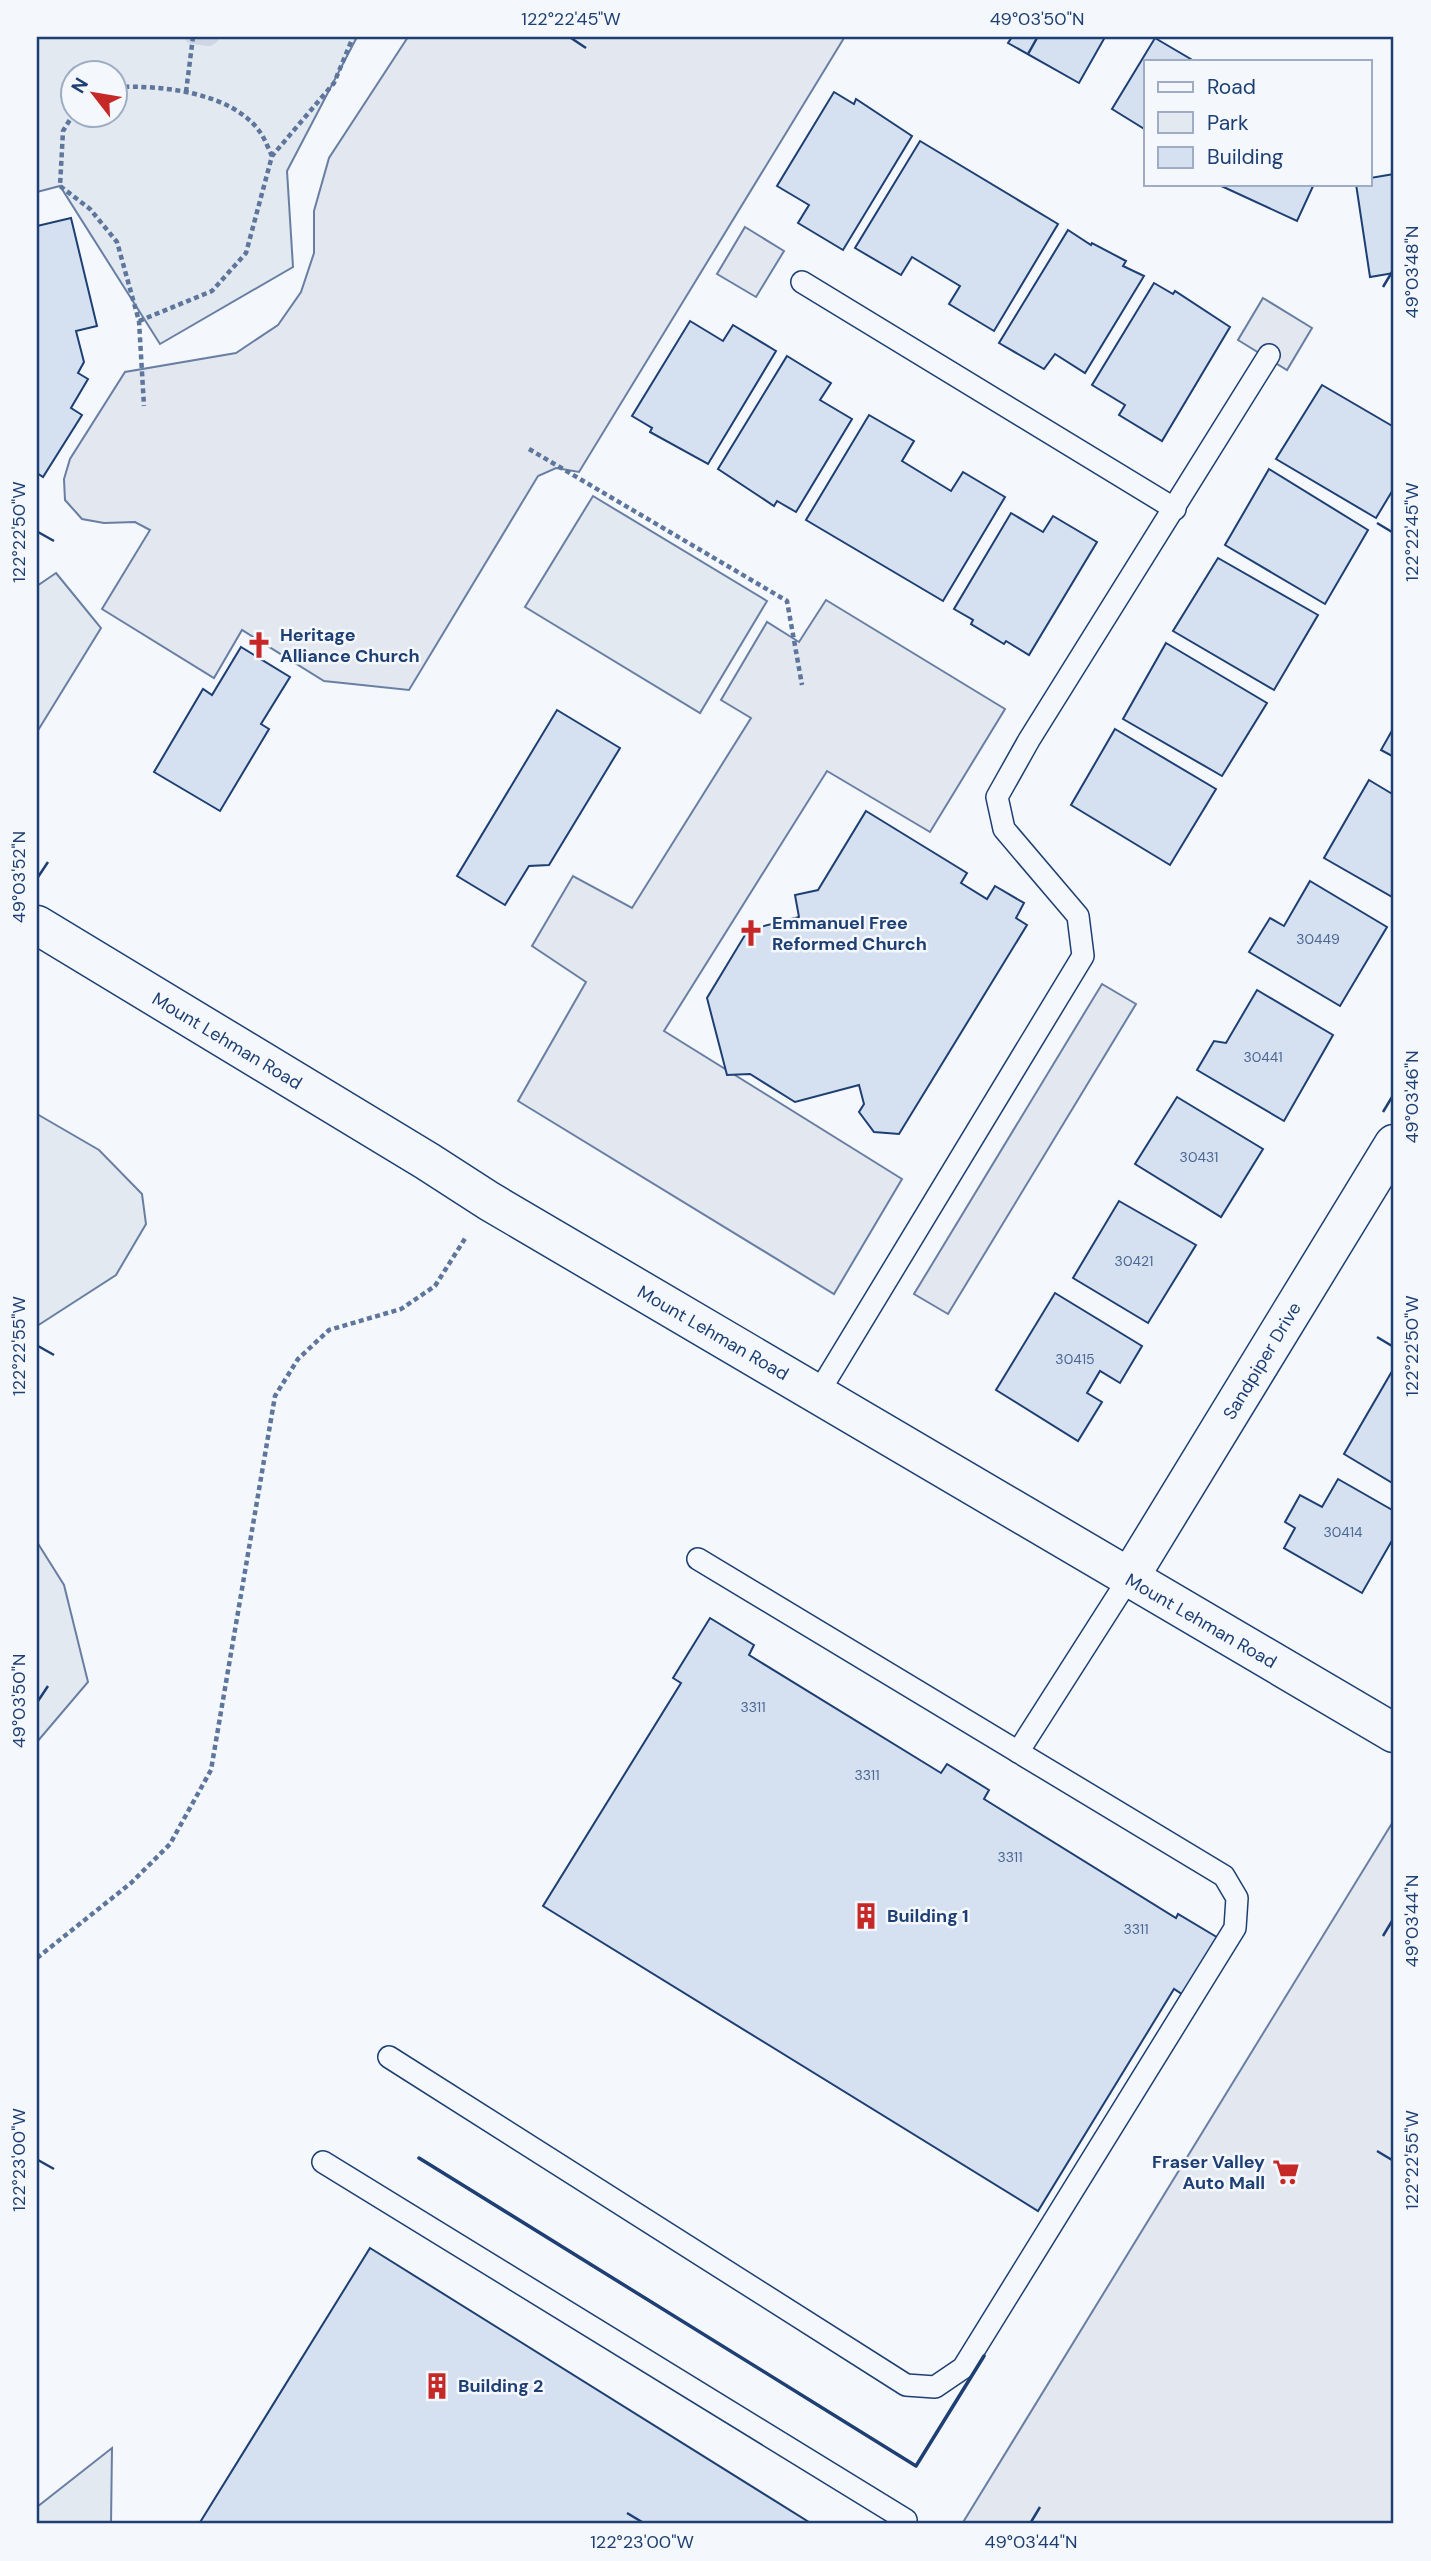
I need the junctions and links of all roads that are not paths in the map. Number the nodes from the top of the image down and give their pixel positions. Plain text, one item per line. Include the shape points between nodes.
1 (802, 282) dead end
2 (1269, 355) dead end
3 (1175, 509) junction
4 (37, 925) edge
5 (1394, 1144) edge
6 (817, 1395) junction
7 (698, 1559) dead end
8 (1129, 1578) junction
9 (1394, 1732) edge
10 (1018, 1752) junction
11 (389, 2057) dead end
12 (323, 2162) dead end
13 (906, 2520) dead end

1 - 3 lane
2 - 3 lane
3 - 6 lane via 997,797 1004,829 1078,916 1083,956
4 - 6 main road, Mount Lehman Road
5 - 8 main road, Sandpiper Drive
6 - 8 main road, Mount Lehman Road
7 - 10 lane
8 - 9 main road, Mount Lehman Road
8 - 10 lane
10 - 11 lane via 1224,1876 1237,1898 1235,1928 963,2368 935,2387 906,2385
12 - 13 lane

